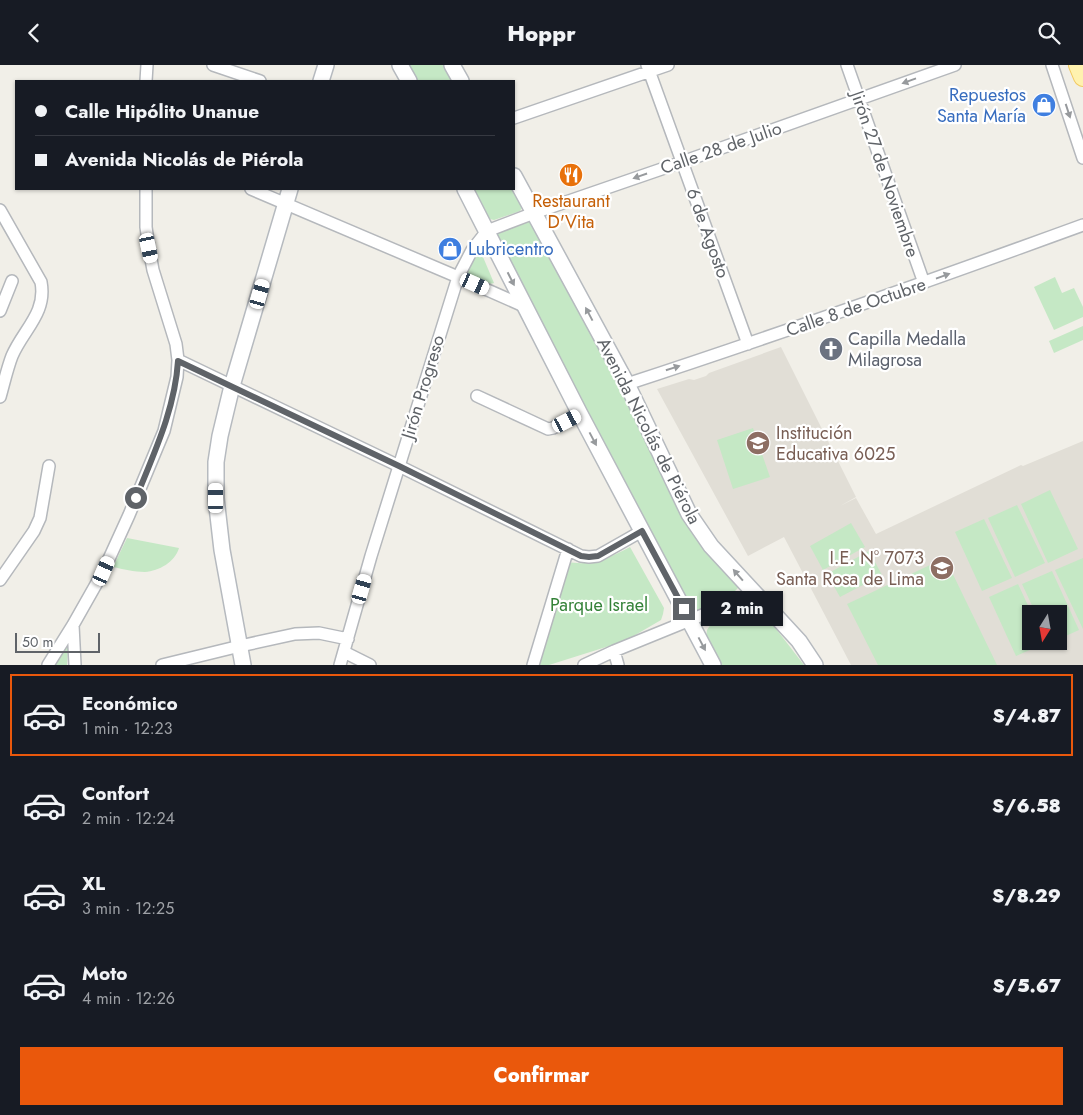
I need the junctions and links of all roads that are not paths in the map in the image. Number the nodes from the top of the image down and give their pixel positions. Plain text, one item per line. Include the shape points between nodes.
1 (147, 65) edge
2 (214, 65) edge
3 (326, 65) edge
4 (400, 65) edge
5 (452, 65) edge
6 (668, 65) edge
7 (847, 65) edge
8 (955, 65) edge
9 (1052, 65) edge
10 (1078, 65) edge
11 (648, 68) edge
12 (1083, 77) edge
13 (146, 80) edge
14 (257, 80) edge
15 (321, 80) edge
16 (408, 80) edge
17 (460, 80) edge
18 (859, 99) junction
19 (515, 118) edge
20 (1083, 158) edge
21 (682, 162) junction
22 (515, 178) edge
23 (146, 190) edge
24 (256, 190) edge
25 (466, 190) edge
26 (288, 196) edge
27 (0, 210) edge
28 (534, 213) junction
29 (1083, 225) edge
30 (487, 231) junction
31 (458, 277) junction
32 (12, 281) dead end
33 (924, 283) junction
34 (526, 307) junction
35 (0, 311) edge
36 (748, 344) junction
37 (178, 361) junction
38 (627, 383) junction
39 (232, 386) junction
40 (478, 396) dead end
41 (0, 397) edge
42 (580, 415) junction
43 (399, 466) junction
44 (50, 467) dead end
45 (642, 531) junction
46 (568, 549) junction
47 (0, 580) edge
48 (754, 593) junction
49 (689, 621) junction
50 (73, 625) junction
51 (348, 639) junction
52 (240, 646) junction
53 (614, 651) junction
54 (344, 652) junction
55 (48, 665) edge
56 (75, 665) edge
57 (162, 665) edge
58 (243, 665) edge
59 (340, 665) edge
60 (370, 665) edge
61 (533, 665) edge
62 (584, 665) edge
63 (618, 665) edge
64 (713, 665) edge
65 (815, 665) edge

1 - 13 street
2 - 14 street
3 - 15 main road
4 - 16 main road
5 - 17 main road
6 - 11 street
7 - 18 street, Jirón 27 de Noviembre
8 -> 18 street, Calle 28 de Julio
9 -> 20 street
10 - 12 main road
11 - 19 street
11 - 21 street, 6 de Agosto
18 - 21 street, Calle 28 de Julio
18 - 33 street, Jirón 27 de Noviembre
21 -> 28 street, Calle 28 de Julio
21 - 36 street, 6 de Agosto
22 - 28 main road, Avenida Nicolás de Piérola
23 - 37 street via 146,227 153,270 176,344
24 - 26 street
25 - 30 main road
26 - 31 street
26 - 39 main road
27 - 41 street via 42,290 37,313 12,355
28 - 30 street, Calle 28 de Julio
38 -> 28 main road, Avenida Nicolás de Piérola
33 -> 29 street, Calle 8 de Octubre
30 - 31 street, Jirón Progreso via 472,250
30 -> 34 main road
31 - 34 street
31 - 43 street, Jirón Progreso
32 - 35 street
33 - 36 street, Calle 8 de Octubre
34 - 42 main road
38 -> 36 street, Calle 8 de Octubre
37 - 39 street
37 - 50 street via 164,431 104,571
48 -> 38 main road, Avenida Nicolás de Piérola via 711,546 689,514
39 - 43 street
39 - 52 main road via 216,462 216,498
40 - 42 street via 548,429
42 -> 45 main road
43 - 46 street
43 - 51 street, Jirón Progreso
44 - 47 street via 40,518
45 - 46 street via 598,556 581,556
45 - 49 main road
46 - 61 street
48 - 49 street
48 - 65 main road, Avenida Nicolás de Piérola via 799,641
49 - 53 street
49 -> 64 main road
50 - 55 street
50 - 56 street
51 - 52 street via 319,633 295,634
51 - 54 street, Jirón Progreso
52 - 57 street
52 - 58 main road
53 - 62 street
53 - 63 street
54 - 59 street, Jirón Progreso
54 - 60 street

